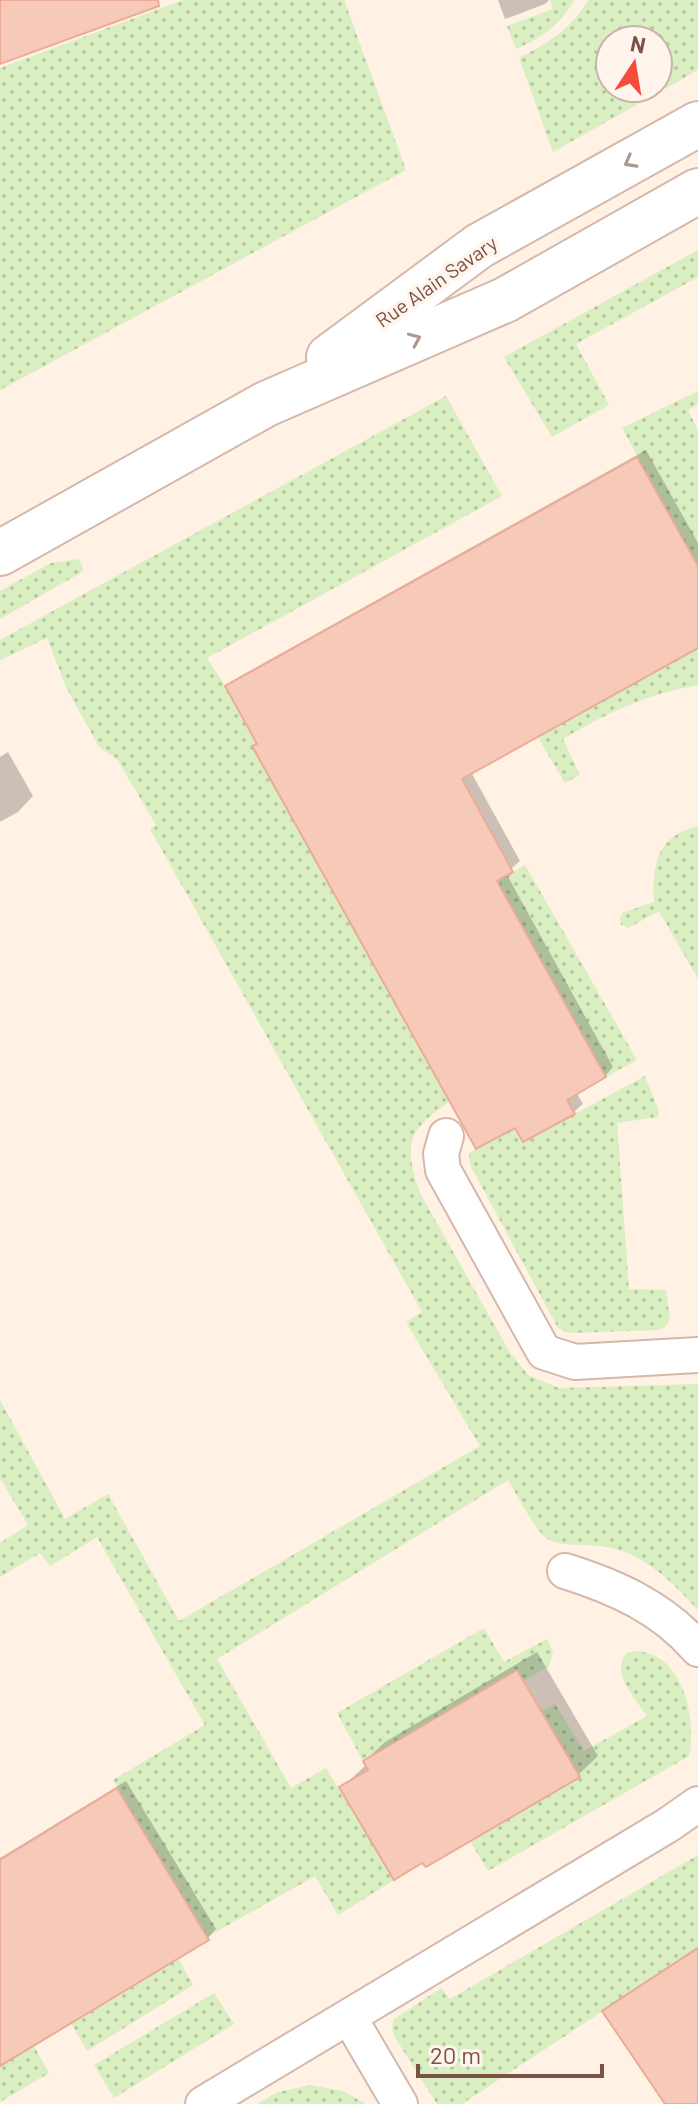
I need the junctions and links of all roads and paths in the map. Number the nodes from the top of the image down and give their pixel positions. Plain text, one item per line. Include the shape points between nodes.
1 (698, 124) edge
2 (698, 191) edge
3 (266, 404) junction
4 (0, 553) edge
5 (446, 1136) dead end
6 (698, 1355) edge
7 (565, 1571) dead end
8 (698, 1649) edge
9 (698, 1804) edge
10 (349, 2017) junction
11 (203, 2104) edge
12 (400, 2104) edge

1 -> 3 street, Rue Alain Savary via 479,246
3 -> 2 street, Rue Alain Savary via 505,300
3 - 4 street, Rue Alain Savary
5 - 6 lane via 443,1170 544,1352 575,1362
7 - 8 lane via 642,1602 680,1628
9 - 10 lane
10 - 11 lane
10 - 12 lane

